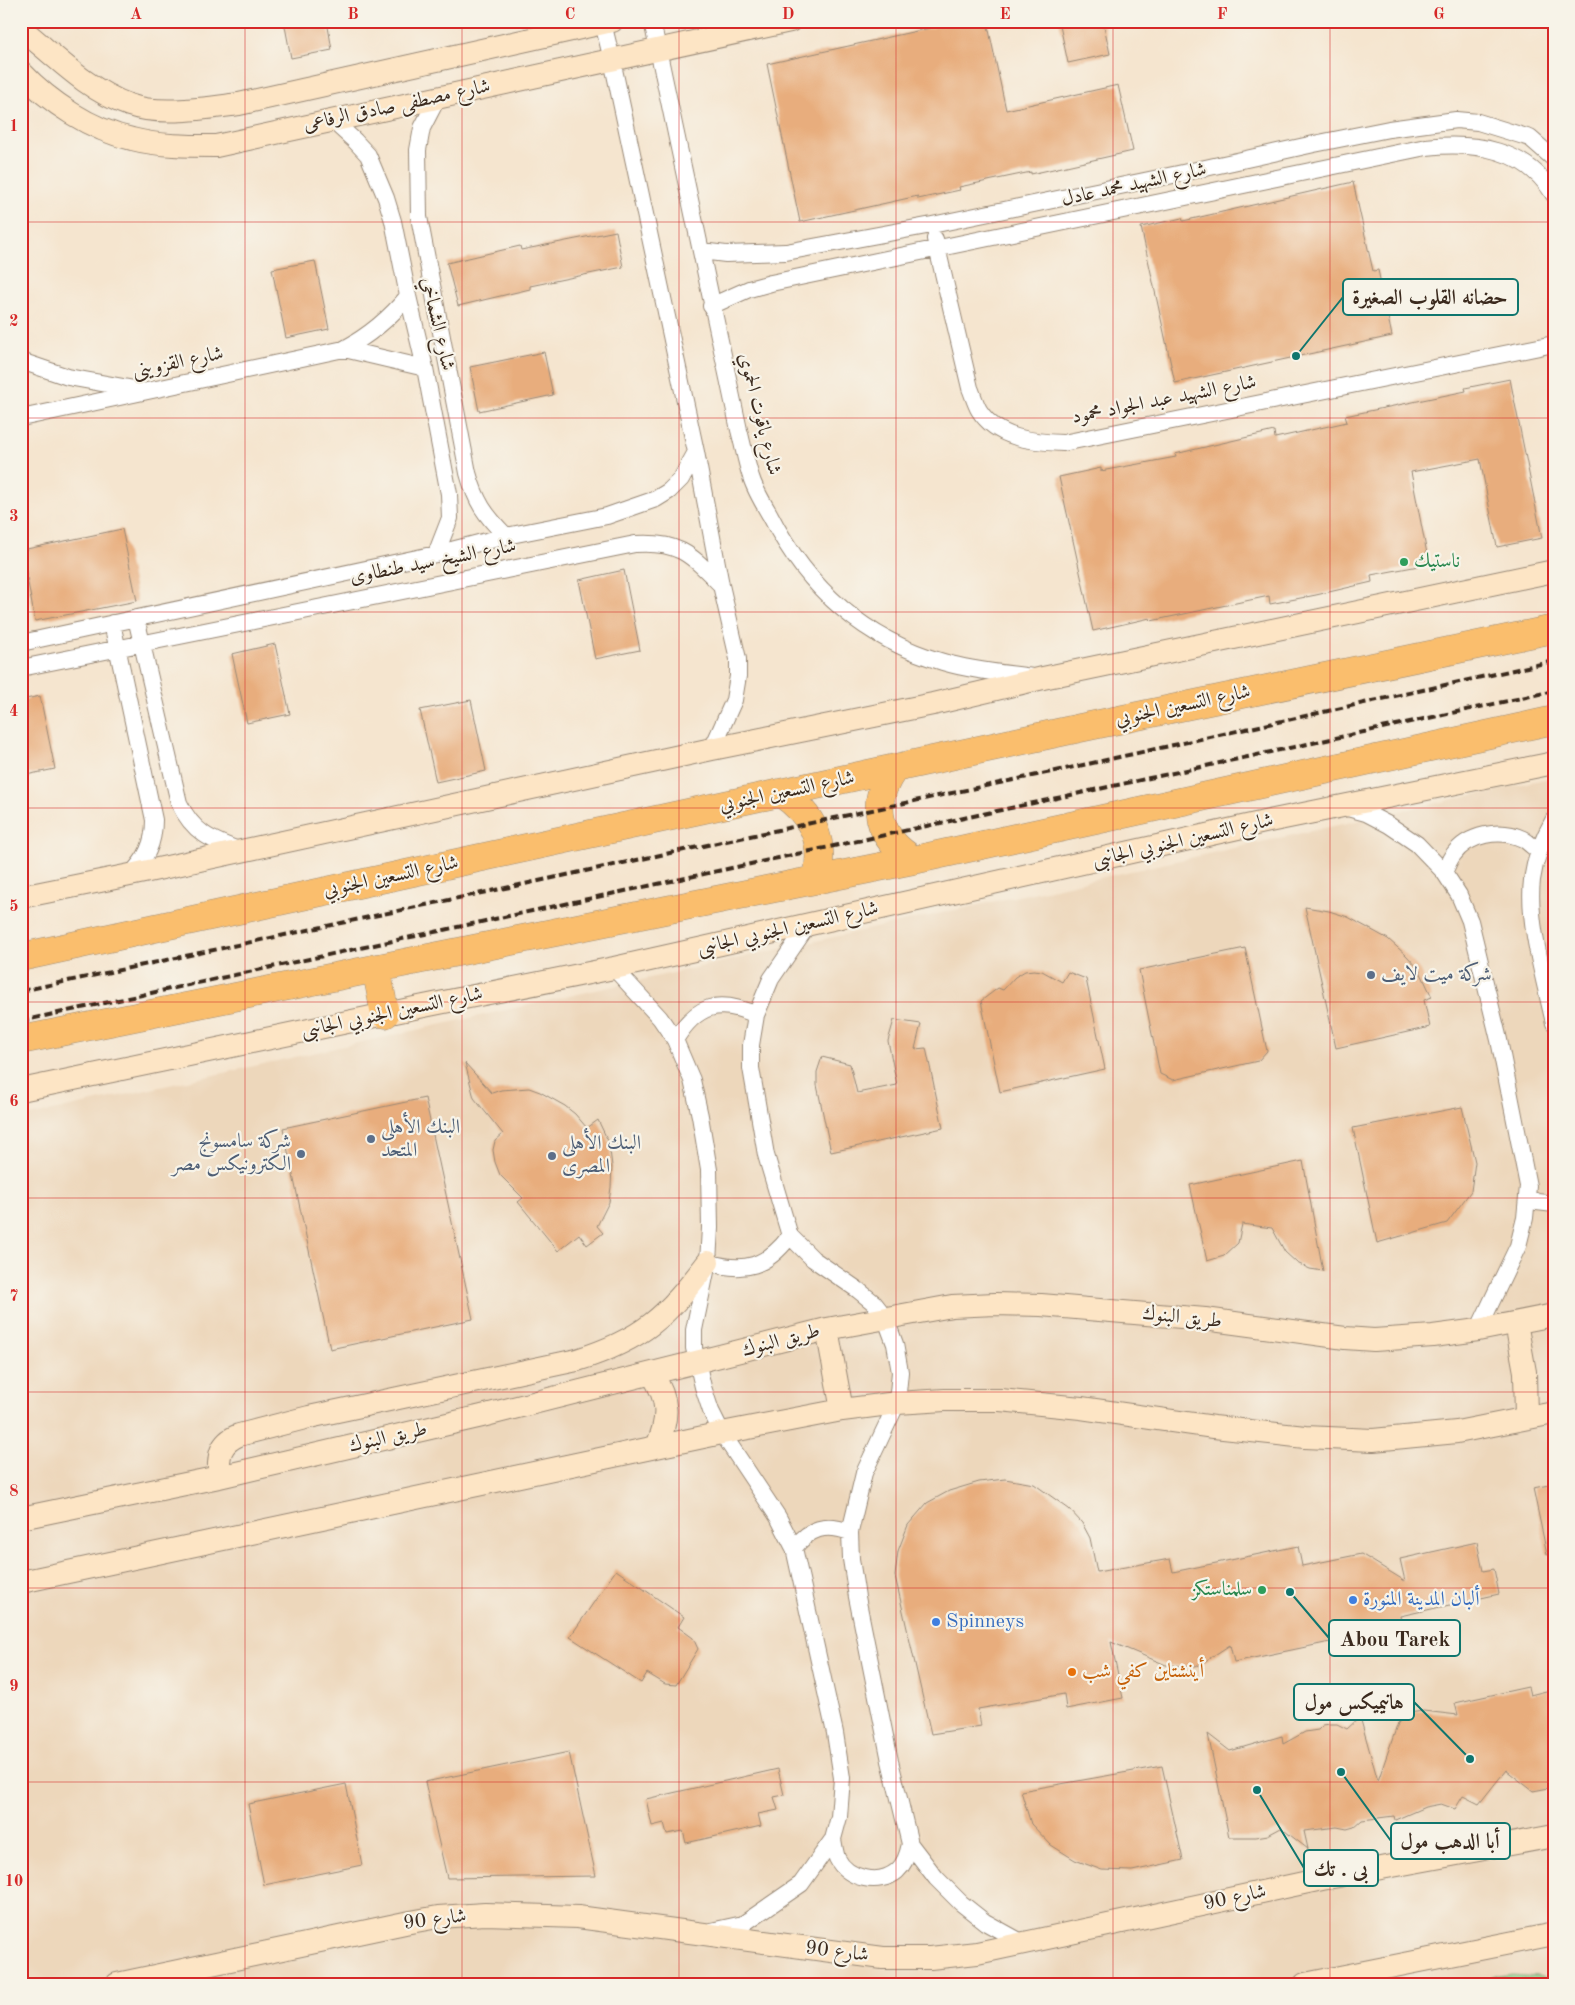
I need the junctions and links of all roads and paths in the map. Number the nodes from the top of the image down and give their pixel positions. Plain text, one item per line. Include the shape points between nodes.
1 (652, 21) edge
2 (790, 21) edge
3 (607, 22) edge
4 (21, 27) edge
5 (659, 49) junction
6 (612, 60) junction
7 (21, 72) edge
8 (438, 98) junction
9 (332, 120) junction
10 (1554, 159) edge
11 (1227, 162) junction
12 (1233, 186) junction
13 (1554, 195) edge
14 (932, 225) junction
15 (938, 248) junction
16 (701, 250) junction
17 (408, 296) junction
18 (711, 306) junction
19 (1554, 344) edge
20 (344, 349) junction
21 (21, 361) edge
22 (425, 368) junction
23 (147, 391) junction
24 (21, 418) edge
25 (696, 452) junction
26 (468, 473) junction
27 (447, 478) junction
28 (506, 536) junction
29 (436, 554) junction
30 (1554, 571) edge
31 (721, 585) junction
32 (136, 618) junction
33 (112, 623) junction
34 (1554, 629) edge
35 (21, 643) edge
36 (142, 643) junction
37 (118, 648) junction
38 (21, 668) edge
39 (1043, 678) junction
40 (1554, 720) edge
41 (712, 749) junction
42 (1554, 763) edge
43 (894, 768) junction
44 (781, 794) junction
45 (1342, 806) junction
46 (1554, 819) edge
47 (241, 851) junction
48 (1538, 851) junction
49 (914, 860) junction
50 (1444, 872) junction
51 (130, 875) junction
52 (817, 878) junction
53 (21, 897) edge
54 (808, 925) junction
55 (21, 957) edge
56 (376, 968) junction
57 (614, 968) junction
58 (385, 1014) junction
59 (756, 1015) junction
60 (1554, 1023) edge
61 (21, 1040) edge
62 (675, 1040) junction
63 (21, 1090) edge
64 (1527, 1198) junction
65 (1554, 1204) edge
66 (790, 1236) junction
67 (708, 1262) junction
68 (1554, 1315) edge
69 (885, 1317) junction
70 (1516, 1323) junction
71 (827, 1329) junction
72 (1478, 1330) junction
73 (569, 1361) junction
74 (698, 1363) junction
75 (652, 1374) junction
76 (577, 1393) junction
77 (897, 1403) junction
78 (842, 1410) junction
79 (1554, 1413) edge
80 (1526, 1418) junction
81 (722, 1433) junction
82 (657, 1446) junction
83 (218, 1477) junction
84 (21, 1518) edge
85 (850, 1532) junction
86 (794, 1548) junction
87 (21, 1582) edge
88 (1554, 1836) edge
89 (833, 1839) junction
90 (910, 1844) junction
91 (696, 1934) junction
92 (1554, 1934) edge
93 (1023, 1943) junction
94 (117, 1984) edge
95 (1305, 1984) edge

1 - 5 street, شارع ياقوت الحموي
2 - 5 street, شارع مصطفى صادق الرفاعى
3 - 4 street, شارع مصطفى صادق الرفاعى via 239,104 164,110 130,105 93,88
3 - 6 street
5 - 6 street, شارع مصطفى صادق الرفاعى
5 - 16 street, شارع ياقوت الحموي
6 - 8 street, شارع مصطفى صادق الرفاعى
6 - 25 street
7 - 9 street, شارع مصطفى صادق الرفاعى via 71,112 100,129 131,139 185,146 216,146
8 - 9 street, شارع مصطفى صادق الرفاعى
8 - 26 street, شارع الشماخي via 422,128 418,150 419,217
9 - 17 street, شارع الشماخي via 368,155 378,176 393,221
10 - 11 street, شارع الشهيد محمد عادل via 1530,138 1478,122 1456,120 1389,129
11 - 12 street
11 - 14 street, شارع الشهيد محمد عادل
12 - 13 street, شارع الشهيد محمد عادل via 1444,145 1489,148 1518,159
12 - 15 street, شارع الشهيد محمد عادل
14 - 15 street, شارع الشهيد عبد الجواد محمود
14 - 16 street, شارع الشهيد محمد عادل via 786,252 726,254
15 - 18 street, شارع الشهيد محمد عادل via 771,283
15 - 19 street, شارع الشهيد عبد الجواد محمود via 970,388 980,411 995,426 1018,438 1038,442 1063,442
16 - 18 street, شارع ياقوت الحموي
17 - 20 street, شارع القزوينى via 373,332
17 - 22 street, شارع الشماخي
18 - 39 street, شارع ياقوت الحموي via 752,479 780,535 823,593 854,619 922,655 975,670
20 - 22 street, شارع القزوينى
20 - 23 street, شارع القزوينى
21 - 23 street via 68,377
22 - 27 street, شارع الشماخي
23 - 24 street, شارع القزوينى
25 - 28 street, شارع الشيخ سيد طنطاوى via 681,479 656,499 607,516
25 - 31 street
26 - 27 street
26 - 28 street, شارع الشماخي via 478,501
27 - 29 street, شارع الشماخي via 450,518
28 - 29 street, شارع الشيخ سيد طنطاوى
29 - 32 street, شارع الشيخ سيد طنطاوى
30 - 39 street
31 - 36 street, شارع الشيخ سيد طنطاوى via 692,556 654,542
31 - 41 street via 738,658 738,676 734,700
32 - 33 street, شارع الشيخ سيد طنطاوى
32 - 36 street
33 - 35 street, شارع الشيخ سيد طنطاوى
33 - 37 street
34 - 43 highway, شارع التسعين الجنوبي
36 - 37 street, شارع الشيخ سيد طنطاوى
36 - 47 street via 179,803 185,816 206,836
37 - 38 street, شارع الشيخ سيد طنطاوى
37 - 51 street via 154,820 147,856
39 - 41 street
40 - 49 highway
41 - 47 street
42 - 45 street, شارع التسعين الجنوبي الجانبى
43 - 44 highway, شارع التسعين الجنوبي
43 - 49 highway via 882,790 880,814 895,846
44 - 52 highway via 804,811 812,823 820,850
44 - 55 highway, شارع التسعين الجنوبي
45 - 50 street via 1366,813 1389,825 1417,844
45 - 54 street, شارع التسعين الجنوبي الجانبى
46 - 48 street
47 - 51 street
48 - 50 street via 1523,839 1485,834 1467,842 1453,855
48 - 60 street via 1532,880 1531,913
49 - 52 highway
50 - 64 street via 1470,921 1499,1040 1528,1186
51 - 53 street
52 - 56 highway
54 - 57 street, شارع التسعين الجنوبي الجانبى
54 - 59 street via 771,979
56 - 58 highway
56 - 61 highway
57 - 58 street, شارع التسعين الجنوبي الجانبى
57 - 62 street via 660,1018
58 - 63 street, شارع التسعين الجنوبي الجانبى
59 - 62 street via 738,1007 719,1006 700,1012 685,1024
59 - 66 street via 751,1068 766,1155
62 - 67 street via 692,1080 706,1148 709,1170
64 - 65 street
64 - 72 street via 1518,1246
66 - 67 street via 779,1251 763,1262 745,1268 726,1268
66 - 69 street via 812,1259 874,1303
67 - 73 street via 679,1299 649,1327 604,1351
67 - 74 street via 694,1330
68 - 70 street, طريق البنوك
69 - 71 street, طريق البنوك
69 - 72 street, طريق البنوك via 952,1306 1019,1304 1205,1319 1374,1340
69 - 77 street via 895,1344 900,1372
70 - 72 street, طريق البنوك
70 - 80 street via 1524,1372
71 - 74 street, طريق البنوك
71 - 78 street
73 - 76 street
73 - 83 street via 239,1435 222,1448
74 - 75 street, طريق البنوك
74 - 81 street via 711,1411
75 - 76 street, طريق البنوك
75 - 82 street via 666,1407
76 - 83 street, طريق البنوك
77 - 78 street
77 - 80 street via 1000,1400 1214,1427 1373,1440 1494,1426
77 - 85 street via 864,1472
78 - 81 street
79 - 80 street
81 - 82 street
81 - 86 street via 778,1517
82 - 87 street
83 - 84 street, طريق البنوك
85 - 86 street via 824,1527 812,1531
85 - 90 street via 857,1597
86 - 89 street via 839,1755 842,1778 840,1807
88 - 93 street, شارع 90 via 1322,1880
89 - 90 street via 837,1858 848,1872 864,1879 881,1879 897,1871 907,1858
89 - 91 street via 802,1884 743,1924
90 - 93 street via 936,1878 961,1903 985,1922
91 - 93 street, شارع 90 via 883,1958 977,1953
91 - 94 street, شارع 90 via 578,1917 503,1914 438,1917
92 - 95 street

